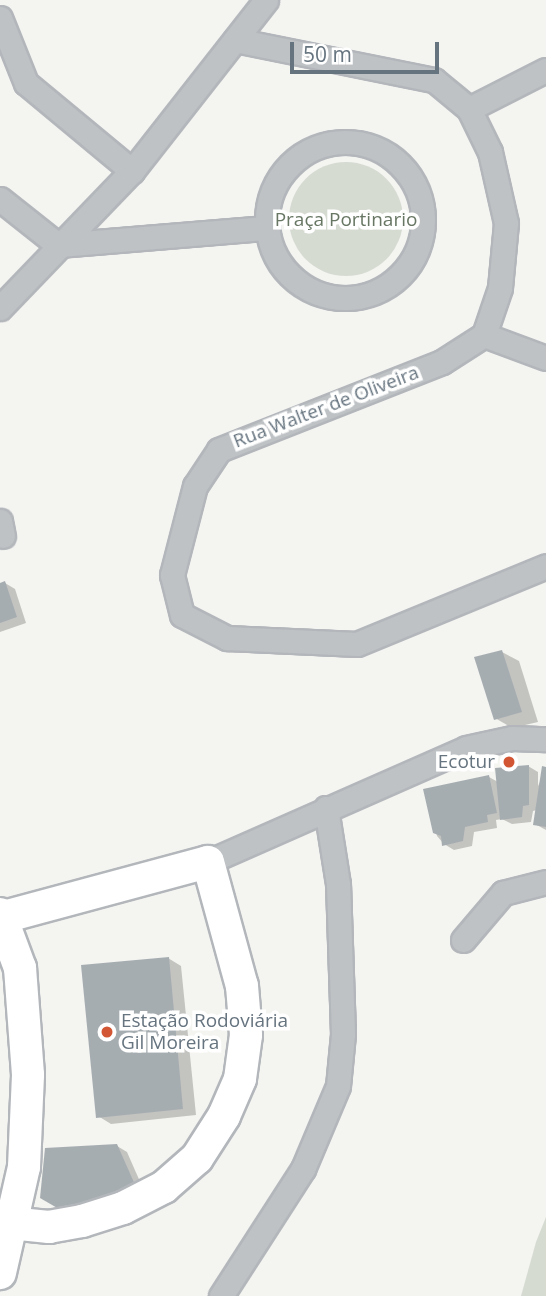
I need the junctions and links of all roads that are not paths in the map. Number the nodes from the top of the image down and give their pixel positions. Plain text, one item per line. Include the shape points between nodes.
1 (266, 0) edge
2 (0, 18) edge
3 (234, 40) junction
4 (546, 70) edge
5 (468, 109) junction
6 (132, 171) junction
7 (0, 199) edge
8 (267, 228) junction
9 (58, 245) junction
10 (0, 309) edge
11 (484, 335) junction
12 (546, 358) edge
13 (546, 566) edge
14 (546, 739) edge
15 (326, 808) junction
16 (208, 862) junction
17 (546, 882) edge
18 (0, 916) edge
19 (463, 940) dead end
20 (5, 1223) edge
21 (0, 1273) edge
22 (221, 1296) edge

1 - 3 street
2 - 6 street via 26,83
3 - 5 street via 434,80
3 - 6 street
4 - 5 street
5 - 11 street via 490,152 506,223 500,288
6 - 9 street
7 - 9 street
8 - 8 street via 274,254 288,275 309,291 333,299 359,298 384,289 404,273 418,251 424,225 422,200 402,166 370,145 345,141 319,146 296,159 279,178 268,202
8 - 9 street
9 - 10 street
11 - 12 street
11 - 13 street, Rua Walter de Oliveira via 442,362 219,450 195,486 172,575 182,615 227,639 357,644
14 - 15 street via 512,738 466,748
15 - 16 street
15 - 22 street via 338,884 342,1034 338,1086 303,1169
16 - 18 street
16 - 20 street via 243,986 246,1035 240,1079 224,1116 197,1158 164,1187 123,1208 49,1227
17 - 19 street via 503,893
18 - 20 street via 20,968 29,1075 24,1167
20 - 21 street

